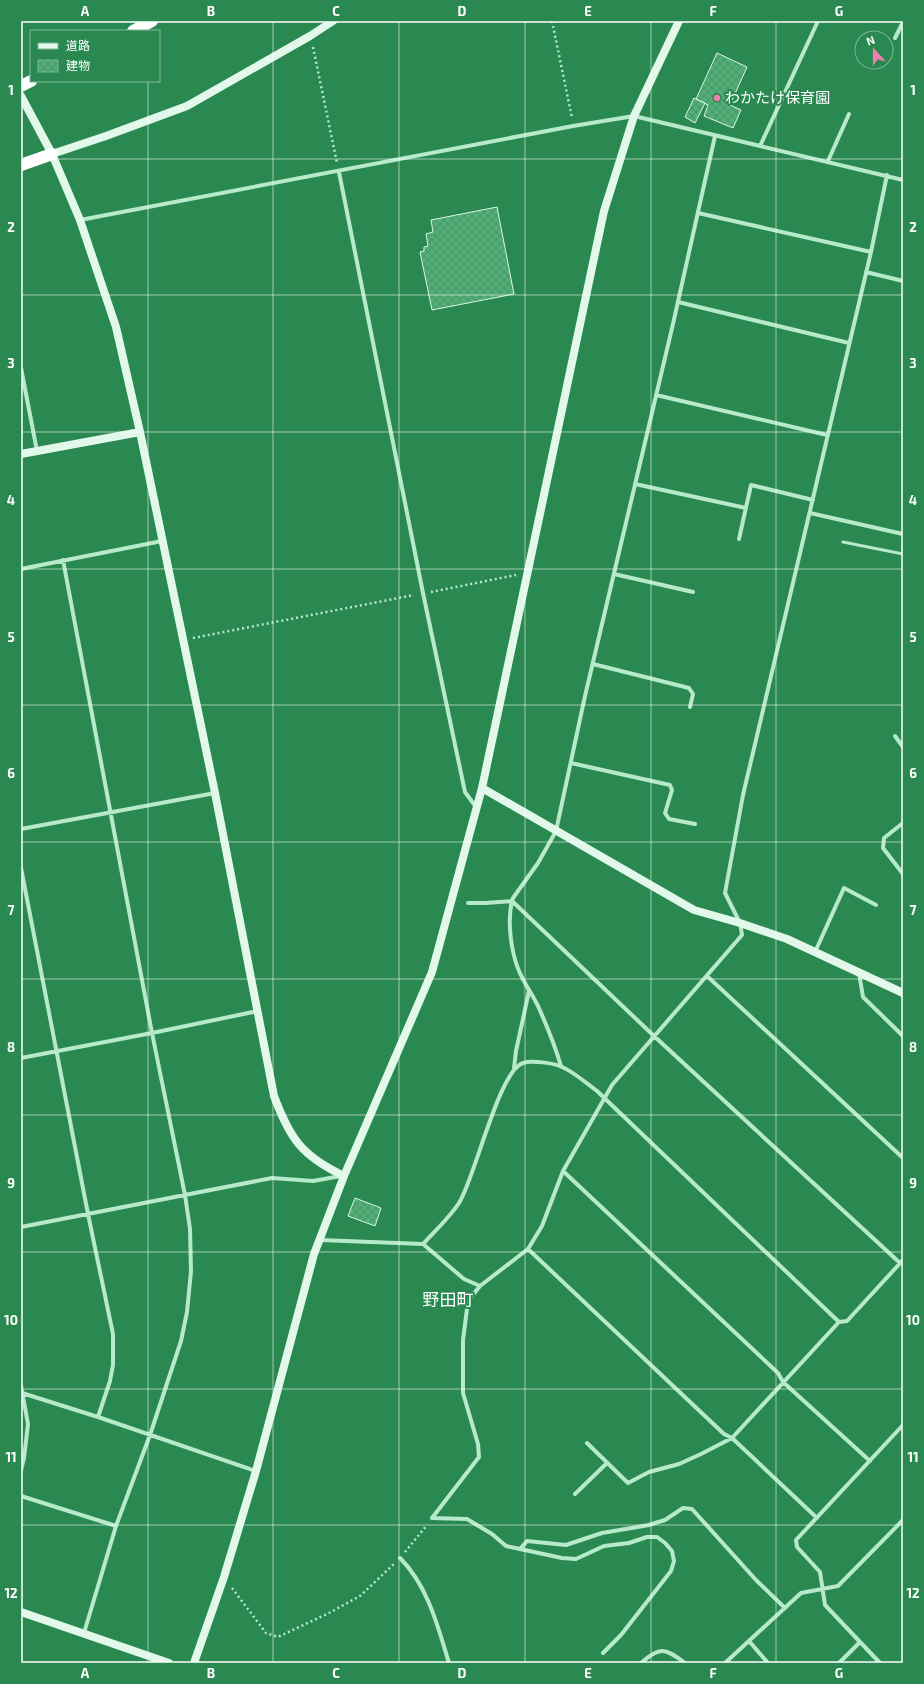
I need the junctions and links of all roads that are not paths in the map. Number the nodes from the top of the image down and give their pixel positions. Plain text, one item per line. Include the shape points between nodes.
1 (152, 21) edge
2 (333, 21) edge
3 (679, 21) edge
4 (818, 21) edge
5 (903, 22) edge
6 (135, 30) edge
7 (895, 38) dead end
8 (30, 82) edge
9 (21, 86) edge
10 (21, 96) edge
11 (849, 114) dead end
12 (634, 116) junction
13 (715, 136) junction
14 (760, 146) junction
15 (52, 154) junction
16 (828, 161) junction
17 (21, 165) edge
18 (339, 172) junction
19 (888, 175) junction
20 (903, 180) edge
21 (698, 213) junction
22 (80, 220) junction
23 (871, 252) junction
24 (866, 272) junction
25 (903, 281) edge
26 (678, 302) junction
27 (849, 343) junction
28 (21, 368) edge
29 (656, 395) junction
30 (140, 432) junction
31 (827, 435) junction
32 (37, 451) junction
33 (21, 454) edge
34 (635, 484) junction
35 (813, 500) junction
36 (746, 508) junction
37 (810, 513) junction
38 (903, 534) edge
39 (739, 539) dead end
40 (162, 541) junction
41 (843, 542) dead end
42 (903, 554) edge
43 (64, 560) junction
44 (21, 569) edge
45 (614, 574) junction
46 (693, 592) dead end
47 (593, 664) junction
48 (690, 707) dead end
49 (895, 736) dead end
50 (903, 747) edge
51 (570, 762) junction
52 (482, 788) junction
53 (215, 793) junction
54 (476, 807) junction
55 (110, 812) junction
56 (903, 823) edge
57 (695, 824) dead end
58 (21, 829) edge
59 (556, 831) junction
60 (21, 868) edge
61 (903, 874) edge
62 (512, 901) junction
63 (468, 903) dead end
64 (876, 905) dead end
65 (740, 923) junction
66 (815, 952) junction
67 (859, 973) junction
68 (707, 976) junction
69 (529, 990) junction
70 (903, 993) edge
71 (258, 1011) junction
72 (152, 1033) junction
73 (654, 1036) junction
74 (903, 1036) edge
75 (56, 1051) junction
76 (21, 1058) edge
77 (561, 1066) junction
78 (514, 1068) junction
79 (604, 1098) junction
80 (903, 1158) edge
81 (563, 1171) junction
82 (344, 1176) junction
83 (186, 1195) junction
84 (88, 1214) junction
85 (21, 1228) edge
86 (320, 1240) junction
87 (423, 1244) junction
88 (528, 1249) junction
89 (902, 1262) edge
90 (480, 1286) junction
91 (839, 1322) junction
92 (783, 1382) junction
93 (21, 1386) edge
94 (22, 1393) junction
95 (98, 1417) junction
96 (903, 1425) edge
97 (150, 1435) junction
98 (732, 1438) junction
99 (587, 1443) dead end
100 (870, 1461) junction
101 (607, 1463) junction
102 (21, 1470) edge
103 (256, 1471) junction
104 (575, 1494) dead end
105 (21, 1496) edge
106 (817, 1518) junction
107 (903, 1520) edge
108 (116, 1526) junction
109 (520, 1549) junction
110 (400, 1558) road end
111 (822, 1589) junction
112 (785, 1608) junction
113 (21, 1612) edge
114 (84, 1633) junction
115 (749, 1641) junction
116 (860, 1642) junction
117 (603, 1653) dead end
118 (169, 1663) edge
119 (194, 1663) edge
120 (449, 1663) edge
121 (641, 1663) edge
122 (685, 1663) edge
123 (725, 1663) edge
124 (768, 1663) edge
125 (839, 1663) edge
126 (880, 1663) edge

1 - 6 highway
2 - 15 street via 187,106
3 - 12 street
4 - 14 street
5 - 7 street
8 - 9 highway
10 - 15 street
11 - 16 street
12 - 13 street
12 - 18 street
12 - 52 street via 604,211
13 - 14 street
13 - 21 street
14 - 16 street
15 - 17 highway
15 - 22 street
16 - 19 street
18 - 22 street
18 - 54 street via 465,792
19 - 20 street
19 - 23 street
21 - 23 street
21 - 26 street
22 - 30 street via 116,327
23 - 24 street
24 - 25 street
24 - 27 street
26 - 27 street
26 - 29 street
27 - 31 street
28 - 32 street
29 - 31 street
29 - 34 street
30 - 32 street
30 - 40 street
31 - 35 street
32 - 33 street
34 - 36 street
34 - 45 street
35 - 36 street via 751,485
35 - 37 street
36 - 39 street
37 - 38 street
37 - 65 street via 743,795 725,893
40 - 43 street
40 - 53 street
41 - 42 lane
43 - 44 street
43 - 55 street
45 - 46 street
45 - 47 street
47 - 48 street via 689,688 693,694
47 - 51 street
49 - 50 street
51 - 57 street via 670,785 672,790 665,813 670,819
51 - 59 street
52 - 54 street
52 - 59 street
53 - 55 street
53 - 71 street
54 - 82 street via 432,972
55 - 58 street
55 - 72 street
56 - 61 street via 884,838 883,848
59 - 62 street
59 - 65 street via 694,910
60 - 75 street
62 - 63 street
62 - 69 street via 509,915 513,953
62 - 73 street
64 - 66 street via 844,888
65 - 66 street
65 - 68 street via 742,935
66 - 67 street
67 - 70 street
67 - 74 street via 862,997
68 - 73 street
68 - 80 street
69 - 77 street via 550,1032
69 - 78 street
71 - 72 street
71 - 82 street via 274,1096 284,1123 294,1140 311,1158
72 - 75 street
72 - 83 street
73 - 79 street
73 - 89 street
75 - 76 street
75 - 84 street
77 - 78 street via 523,1062
77 - 79 street
78 - 87 street via 489,1118 470,1178 459,1202
79 - 81 street
79 - 91 street
81 - 88 street via 542,1226
81 - 92 street via 778,1373
82 - 83 street via 313,1181 272,1178
82 - 86 street
83 - 84 street
83 - 97 street via 191,1264 187,1312 182,1341
84 - 85 street
84 - 95 street via 113,1334 113,1365
86 - 87 street
86 - 103 street via 314,1254
87 - 90 street via 464,1279
88 - 90 street
88 - 98 street via 724,1434
89 - 91 street via 847,1321
90 - 109 street via 468,1301 463,1348 463,1393 478,1444 479,1457 432,1518 466,1519 492,1534 506,1546
91 - 92 street
92 - 98 street
92 - 100 street
93 - 94 street
94 - 95 street
94 - 102 street via 28,1424
95 - 97 street
96 - 100 street
97 - 103 street
97 - 108 street
98 - 101 street via 679,1464 650,1472 628,1483
98 - 106 street
99 - 101 street
100 - 106 street
101 - 104 street
103 - 119 street via 224,1577
105 - 108 street
106 - 111 street via 796,1540 797,1547 820,1572
107 - 111 street via 838,1586
108 - 114 street
109 - 112 street via 527,1541 566,1545 602,1533 649,1525 665,1520 684,1508 692,1509
109 - 117 street via 576,1559 604,1546 630,1543 648,1537 657,1537 669,1547 674,1561 670,1571 621,1635
110 - 120 street via 408,1566 423,1592 437,1622
111 - 112 street via 801,1593
111 - 116 street via 825,1605
112 - 115 street
113 - 114 street
114 - 118 street
115 - 123 street
115 - 124 street
116 - 125 street
116 - 126 street
121 - 122 street via 661,1650 670,1652

